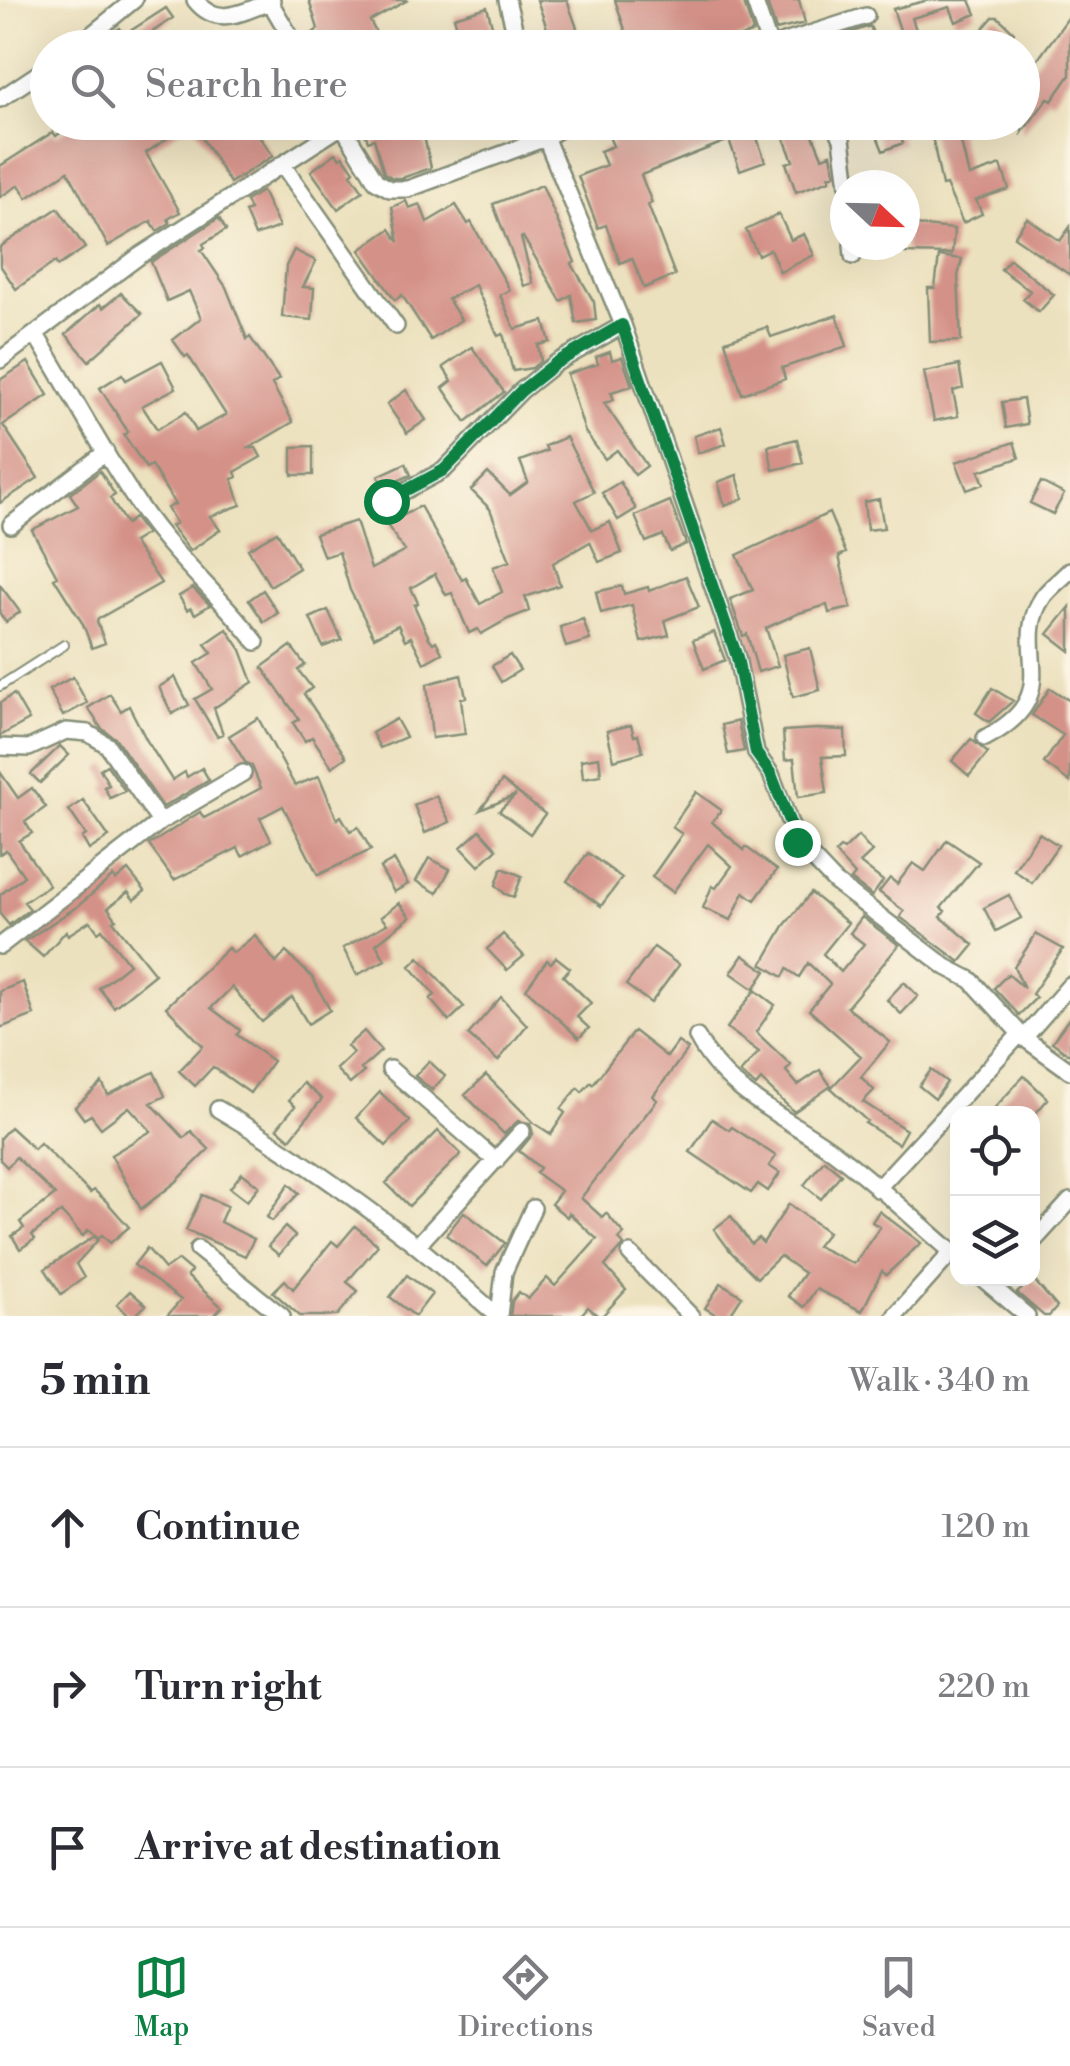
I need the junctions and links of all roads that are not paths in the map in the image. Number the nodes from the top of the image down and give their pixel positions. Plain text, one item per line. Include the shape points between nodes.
1 (134, 0) edge
2 (195, 0) edge
3 (507, 0) edge
4 (754, 0) edge
5 (271, 1) edge
6 (866, 16) dead end
7 (97, 30) edge
8 (287, 30) edge
9 (514, 30) edge
10 (763, 30) edge
11 (831, 30) edge
12 (30, 80) edge
13 (0, 99) edge
14 (317, 140) edge
15 (351, 140) edge
16 (543, 140) joint
17 (842, 140) edge
18 (282, 164) junction
19 (846, 170) edge
20 (622, 325) junction
21 (396, 326) dead end
22 (36, 335) junction
23 (0, 360) edge
24 (106, 452) junction
25 (386, 501) dead end
26 (11, 525) dead end
27 (1070, 570) edge
28 (256, 642) dead end
29 (64, 645) dead end
30 (0, 686) edge
31 (985, 738) dead end
32 (0, 747) edge
33 (243, 772) dead end
34 (160, 822) junction
35 (0, 946) edge
36 (1070, 986) edge
37 (1022, 1036) junction
38 (698, 1037) dead end
39 (390, 1069) dead end
40 (1070, 1071) edge
41 (218, 1110) dead end
42 (522, 1131) dead end
43 (496, 1161) junction
44 (877, 1190) junction
45 (1070, 1201) edge
46 (533, 1208) dead end
47 (1040, 1234) edge
48 (417, 1246) junction
49 (198, 1249) dead end
50 (950, 1251) edge
51 (630, 1254) dead end
52 (950, 1260) edge
53 (996, 1286) edge
54 (282, 1316) edge
55 (498, 1316) edge
56 (690, 1316) edge
57 (895, 1316) edge
58 (1027, 1316) edge

1 - 7 street
2 - 5 street via 207,14 222,16
3 - 9 street
4 - 10 street
5 - 8 street
6 - 11 street
12 - 13 street
14 - 18 street
15 - 16 street via 376,181 408,189
16 - 20 street
17 - 19 street
18 - 21 street
18 - 22 street via 138,257
20 - 25 street via 521,391 444,470
20 - 37 street via 737,657 756,753 797,842 836,882 971,980
22 - 23 street
22 - 24 street
24 - 26 street
24 - 28 street via 162,537
27 - 31 street via 1043,596 1034,623 1026,705 1010,725
29 - 30 lane
32 - 34 street via 29,748 66,731 88,733 107,745
33 - 34 street
34 - 35 street
36 - 37 street
37 - 40 street
37 - 44 street
38 - 44 street via 738,1088 833,1151
39 - 43 street
41 - 48 street via 296,1156
42 - 43 street
43 - 48 street
44 - 50 street
45 - 47 street
46 - 55 street via 504,1272
48 - 55 street
49 - 54 street
51 - 56 street
52 - 57 street
53 - 58 street

